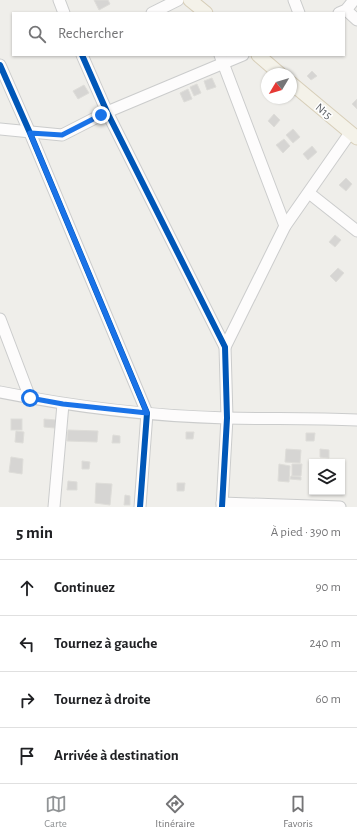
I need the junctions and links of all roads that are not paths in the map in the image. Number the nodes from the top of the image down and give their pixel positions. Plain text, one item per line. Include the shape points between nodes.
1 (59, 0) edge
2 (178, 0) edge
3 (190, 0) edge
4 (203, 0) edge
5 (294, 0) edge
6 (354, 0) edge
7 (64, 12) edge
8 (154, 12) edge
9 (206, 12) edge
10 (207, 12) edge
11 (299, 12) edge
12 (342, 12) edge
13 (345, 14) edge
14 (357, 20) edge
15 (82, 56) edge
16 (238, 56) edge
17 (259, 56) edge
18 (221, 59) edge
19 (0, 65) edge
20 (273, 68) edge
21 (297, 88) edge
22 (107, 112) junction
23 (0, 129) edge
24 (30, 133) junction
25 (354, 136) edge
26 (309, 193) junction
27 (285, 226) junction
28 (357, 231) edge
29 (0, 319) edge
30 (224, 347) junction
31 (0, 392) edge
32 (30, 398) junction
33 (63, 404) junction
34 (147, 413) junction
35 (227, 418) junction
36 (357, 420) edge
37 (222, 505) edge
38 (54, 507) edge
39 (140, 507) edge
40 (340, 507) edge

1 - 7 street
2 - 8 street
3 - 9 main road
4 - 10 street
5 - 11 street
6 - 12 street
13 - 14 street
15 - 22 street
16 - 18 street
17 - 20 main road
18 - 22 street
18 - 27 street
19 - 24 street
21 - 25 main road, N15
22 - 24 street via 62,135
22 - 30 street
23 - 24 street
24 - 34 street
25 - 26 street
26 - 27 street
26 - 28 street
27 - 30 street
29 - 32 street
30 - 35 street
31 - 32 street
32 - 33 street
33 - 34 street
33 - 38 street
34 - 35 street
34 - 39 street
35 - 36 street
35 - 37 street
37 - 40 street

